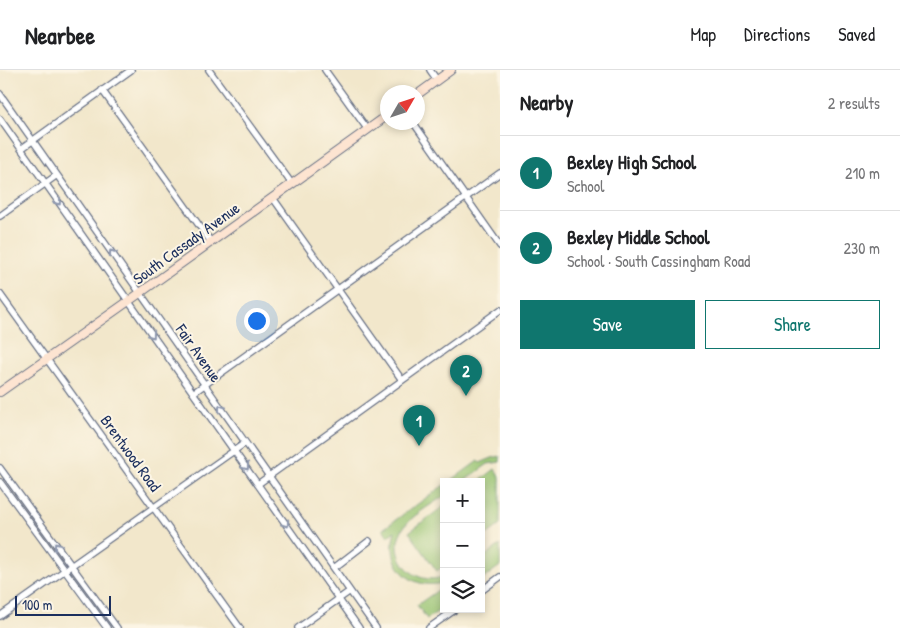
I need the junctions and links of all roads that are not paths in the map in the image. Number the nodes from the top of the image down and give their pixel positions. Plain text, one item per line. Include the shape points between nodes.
1 (130, 70) edge
2 (209, 70) edge
3 (325, 70) edge
4 (430, 70) edge
5 (451, 70) edge
6 (437, 80) junction
7 (425, 89) edge
8 (102, 90) junction
9 (0, 94) edge
10 (0, 119) edge
11 (380, 121) edge
12 (368, 130) junction
13 (418, 130) edge
14 (33, 140) junction
15 (21, 149) junction
16 (500, 173) edge
17 (57, 175) junction
18 (45, 183) junction
19 (292, 184) junction
20 (465, 197) junction
21 (273, 198) junction
22 (0, 216) edge
23 (211, 242) junction
24 (500, 246) edge
25 (338, 289) junction
26 (140, 293) junction
27 (0, 294) edge
28 (129, 301) junction
29 (500, 310) edge
30 (47, 359) junction
31 (402, 380) junction
32 (205, 384) junction
33 (0, 392) edge
34 (193, 393) junction
35 (246, 442) junction
36 (234, 451) junction
37 (0, 468) edge
38 (269, 476) junction
39 (0, 482) edge
40 (258, 484) junction
41 (153, 507) junction
42 (369, 541) dead end
43 (71, 566) junction
44 (334, 568) junction
45 (65, 570) junction
46 (500, 577) edge
47 (485, 588) edge
48 (350, 591) junction
49 (339, 599) junction
50 (450, 613) edge
51 (0, 616) edge
52 (107, 628) edge
53 (117, 628) edge
54 (240, 628) edge
55 (298, 628) edge
56 (359, 628) edge
57 (376, 628) edge
58 (429, 628) edge

1 - 8 street
2 - 19 street
3 - 12 street
4 - 6 street
5 - 6 street
6 - 7 street
8 - 14 street
8 - 23 street
9 - 14 street, Fair Avenue
10 - 15 street, Fair Avenue
11 - 12 street, South Cassady Avenue
12 - 19 street, South Cassady Avenue
13 - 20 street
14 - 15 street
14 - 17 street, Fair Avenue
15 - 18 street, Fair Avenue
16 - 20 street
17 - 18 street
26 -> 17 street, Fair Avenue
18 - 22 street
18 -> 28 street, Fair Avenue
19 - 21 street, South Cassady Avenue
20 - 24 street
20 - 25 street
21 - 23 street, South Cassady Avenue
21 - 25 street
23 - 26 street, South Cassady Avenue
25 - 31 street
25 - 32 street
26 - 28 street, South Cassady Avenue
26 - 32 street, Fair Avenue
27 - 30 street, Brentwood Road
28 - 30 street, South Cassady Avenue
28 -> 34 street, Fair Avenue
29 - 31 street
30 - 33 street, South Cassady Avenue
30 - 41 street, Brentwood Road
31 - 38 street
32 - 34 street
35 -> 32 street, Fair Avenue
34 - 36 street, Fair Avenue
35 - 36 street
35 - 38 street, Fair Avenue
36 -> 40 street, Fair Avenue
36 - 41 street
43 -> 37 street
38 - 40 street
38 - 44 street, Fair Avenue
39 - 45 street
40 -> 49 street, Fair Avenue
41 - 43 street
41 - 54 street, Brentwood Road
42 - 44 street
43 - 45 street
43 - 53 street
44 - 48 street, Fair Avenue
45 - 51 street
45 - 52 street
46 - 47 street
48 - 49 street
48 - 57 street, Fair Avenue
49 - 55 street
49 - 56 street, Fair Avenue
50 - 58 street

